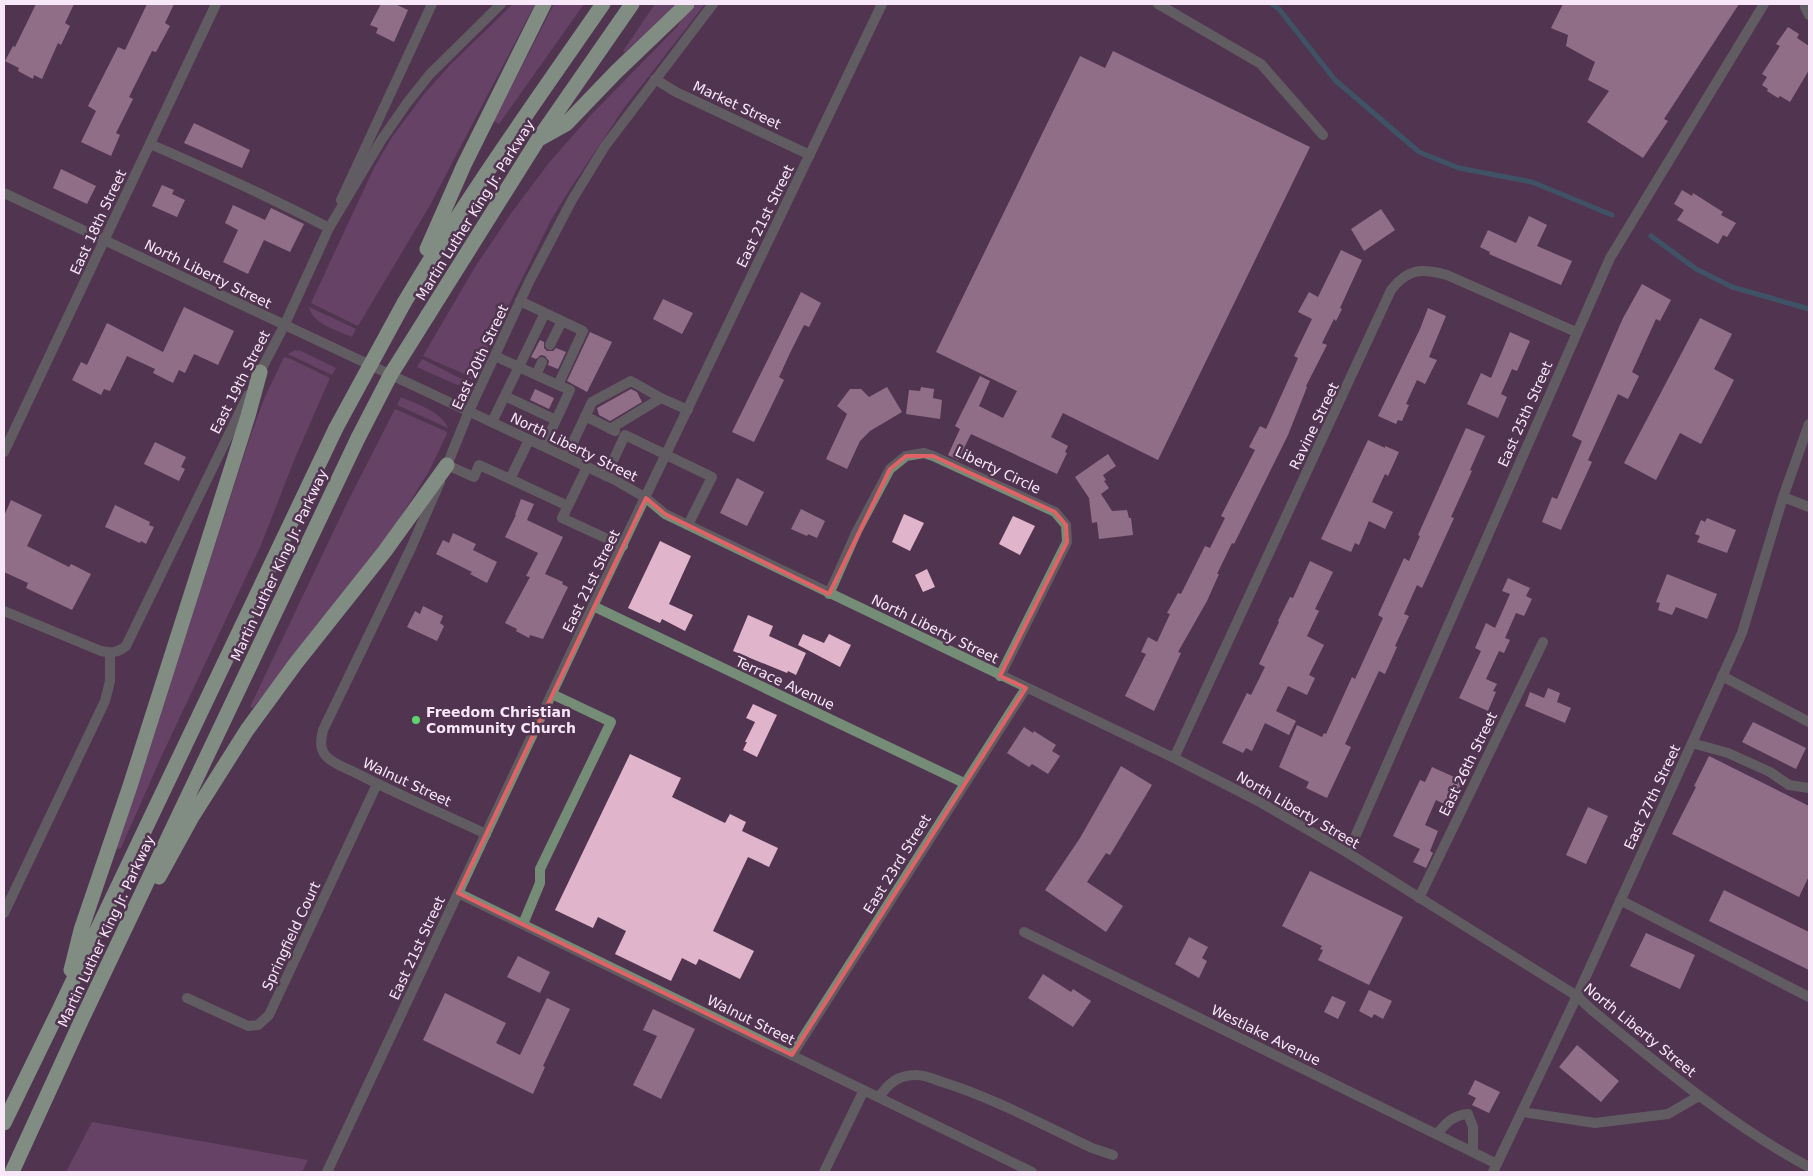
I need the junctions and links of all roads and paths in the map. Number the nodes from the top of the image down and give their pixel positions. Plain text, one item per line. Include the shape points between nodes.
1 (216, 4) edge
2 (432, 4) edge
3 (501, 4) edge
4 (544, 4) edge
5 (604, 4) edge
6 (632, 4) edge
7 (687, 4) edge
8 (713, 4) edge
9 (882, 4) edge
10 (1158, 4) edge
11 (1764, 4) edge
12 (1806, 4) edge
13 (1809, 15) edge
14 (654, 79) junction
15 (1323, 135) dead end
16 (540, 138) junction
17 (150, 144) junction
18 (810, 155) junction
19 (4, 193) edge
20 (328, 228) junction
21 (104, 240) junction
22 (520, 301) junction
23 (404, 303) junction
24 (545, 312) junction
25 (562, 320) junction
26 (284, 326) junction
27 (1576, 332) junction
28 (550, 345) dead end
29 (495, 356) junction
30 (542, 362) dead end
31 (519, 367) junction
32 (260, 372) junction
33 (536, 375) junction
34 (558, 385) junction
35 (505, 396) junction
36 (660, 398) junction
37 (688, 410) junction
38 (470, 411) junction
39 (585, 416) junction
40 (556, 420) junction
41 (492, 422) junction
42 (1809, 424) edge
43 (610, 429) junction
44 (625, 435) junction
45 (529, 440) junction
46 (544, 446) junction
47 (4, 452) edge
48 (667, 455) junction
49 (566, 457) junction
50 (448, 465) junction
51 (587, 467) junction
52 (606, 476) junction
53 (510, 479) junction
54 (1783, 497) junction
55 (646, 498) junction
56 (568, 506) junction
57 (1809, 507) edge
58 (688, 525) junction
59 (623, 546) junction
60 (829, 594) junction
61 (593, 606) junction
62 (4, 611) edge
63 (1542, 642) dead end
64 (110, 653) junction
65 (1000, 676) junction
66 (1722, 676) junction
67 (1026, 688) junction
68 (552, 694) junction
69 (1809, 722) edge
70 (1692, 743) junction
71 (321, 748) joint
72 (1174, 758) junction
73 (964, 783) junction
74 (377, 784) junction
75 (1809, 788) edge
76 (486, 834) junction
77 (1348, 853) junction
78 (458, 893) junction
79 (1419, 898) junction
80 (1620, 900) junction
81 (4, 913) edge
82 (523, 924) junction
83 (1024, 932) dead end
84 (1577, 996) junction
85 (1809, 997) edge
86 (187, 998) dead end
87 (60, 1008) junction
88 (82, 1019) junction
89 (792, 1055) junction
90 (864, 1090) junction
91 (1700, 1096) junction
92 (879, 1097) junction
93 (1522, 1112) junction
94 (4, 1123) edge
95 (1437, 1134) junction
96 (1473, 1152) junction
97 (1113, 1155) dead end
98 (1809, 1167) edge
99 (1495, 1168) edge
100 (12, 1172) edge
101 (327, 1172) edge
102 (824, 1172) edge
103 (1032, 1172) edge

1 - 17 street, East 18th Street
2 - 20 street, East 19th Street
3 - 20 street via 412,96
4 - 23 highway via 464,165
5 - 23 highway, Martin Luther King Jr. Parkway via 484,176
6 - 16 highway, Martin Luther King Jr. Parkway
7 - 16 highway via 566,124
8 - 14 street, East 20th Street
9 - 18 street, East 21st Street
10 - 15 street via 1261,64
11 - 27 street, East 25th Street via 1610,258
12 - 13 street
14 - 18 street, Market Street
14 - 22 street, East 20th Street via 584,179
16 - 88 highway, Martin Luther King Jr. Parkway, bridge via 391,374
17 - 20 street via 224,176
17 - 21 street, East 18th Street
18 - 37 street, East 21st Street
19 - 21 street, North Liberty Street
20 - 26 street, East 19th Street
21 - 26 street, North Liberty Street
21 - 47 street, East 18th Street
22 - 24 street
22 - 29 street, East 20th Street
23 - 87 highway, Martin Luther King Jr. Parkway, bridge via 336,428
24 - 25 street
24 - 31 street
25 - 28 street
25 - 34 street via 583,331
26 - 32 street, East 19th Street
26 - 38 street, North Liberty Street
27 - 72 street, Ravine Street via 1447,275 1429,270 1414,272 1400,279 1392,290
27 - 77 street, East 25th Street
29 - 31 street
29 - 38 street, East 20th Street
30 - 33 street
31 - 33 street
31 - 35 street
32 - 64 street, East 19th Street via 130,639 121,650
32 - 87 highway via 130,786 81,930
33 - 34 street
34 - 40 street via 570,390
35 - 40 street
35 - 41 street
36 - 37 street
36 - 39 street via 631,382 614,394 592,402
36 - 43 street via 624,417
37 - 48 street, East 21st Street
38 - 41 street, North Liberty Street
38 - 50 street, East 20th Street
39 - 43 street
39 - 49 street
40 - 46 street
41 - 45 street, North Liberty Street
42 - 54 street, East 27th Street
43 - 44 street
44 - 48 street
44 - 52 street
45 - 46 street, North Liberty Street
45 - 53 street
46 - 49 street, North Liberty Street
48 - 55 street, East 21st Street
48 - 58 street via 712,477
49 - 51 street, North Liberty Street
50 - 53 street via 474,477 480,465
50 - 71 street, East 20th Street via 323,730
50 - 88 highway via 372,568 278,686 221,769
51 - 52 street, North Liberty Street
51 - 56 street
52 - 55 street, North Liberty Street
53 - 56 street
54 - 57 street
54 - 66 street, East 27th Street via 1742,633
55 - 58 street, North Liberty Street via 665,514
55 - 59 street, East 21st Street
56 - 59 street via 562,518
58 - 60 street, North Liberty Street
59 - 61 street, East 21st Street
60 - 65 street, North Liberty Street
60 - 65 street, Liberty Circle via 890,469 906,456 924,453 933,456 1055,512 1066,525 1067,542
61 - 68 street, East 21st Street
61 - 73 street, Terrace Avenue
62 - 64 street
63 - 79 street, East 26th Street
64 - 81 street via 110,681 105,701
65 - 67 street, North Liberty Street
66 - 69 street
66 - 70 street, East 27th Street
67 - 72 street, North Liberty Street
67 - 73 street, East 23rd Street
68 - 76 street, East 21st Street
68 - 82 street via 611,722 540,869 540,883
70 - 75 street via 1728,753 1789,784
70 - 80 street, East 27th Street
71 - 74 street, Walnut Street via 332,761
72 - 77 street, North Liberty Street via 1258,801
73 - 89 street, East 23rd Street
74 - 76 street, Walnut Street
74 - 86 street, Springfield Court via 269,1015 258,1026 248,1026
76 - 78 street, East 21st Street
77 - 79 street, North Liberty Street
78 - 82 street, Walnut Street
78 - 101 street, East 21st Street
79 - 84 street, North Liberty Street
80 - 84 street, East 27th Street
80 - 85 street
82 - 89 street, Walnut Street
83 - 95 street, Westlake Avenue
84 - 91 street, North Liberty Street
84 - 93 street, East 27th Street
87 - 94 highway, Martin Luther King Jr. Parkway
88 - 100 highway, Martin Luther King Jr. Parkway
89 - 90 street, Walnut Street
90 - 92 street, Walnut Street
90 - 102 street
91 - 93 street via 1668,1114 1595,1123
91 - 98 street, North Liberty Street via 1773,1148
92 - 97 street via 892,1081 907,1076 925,1076
92 - 103 street, Walnut Street
93 - 99 street, East 27th Street
95 - 96 street, Westlake Avenue
95 - 96 street via 1457,1115 1468,1114 1473,1127
96 - 99 street, Westlake Avenue

